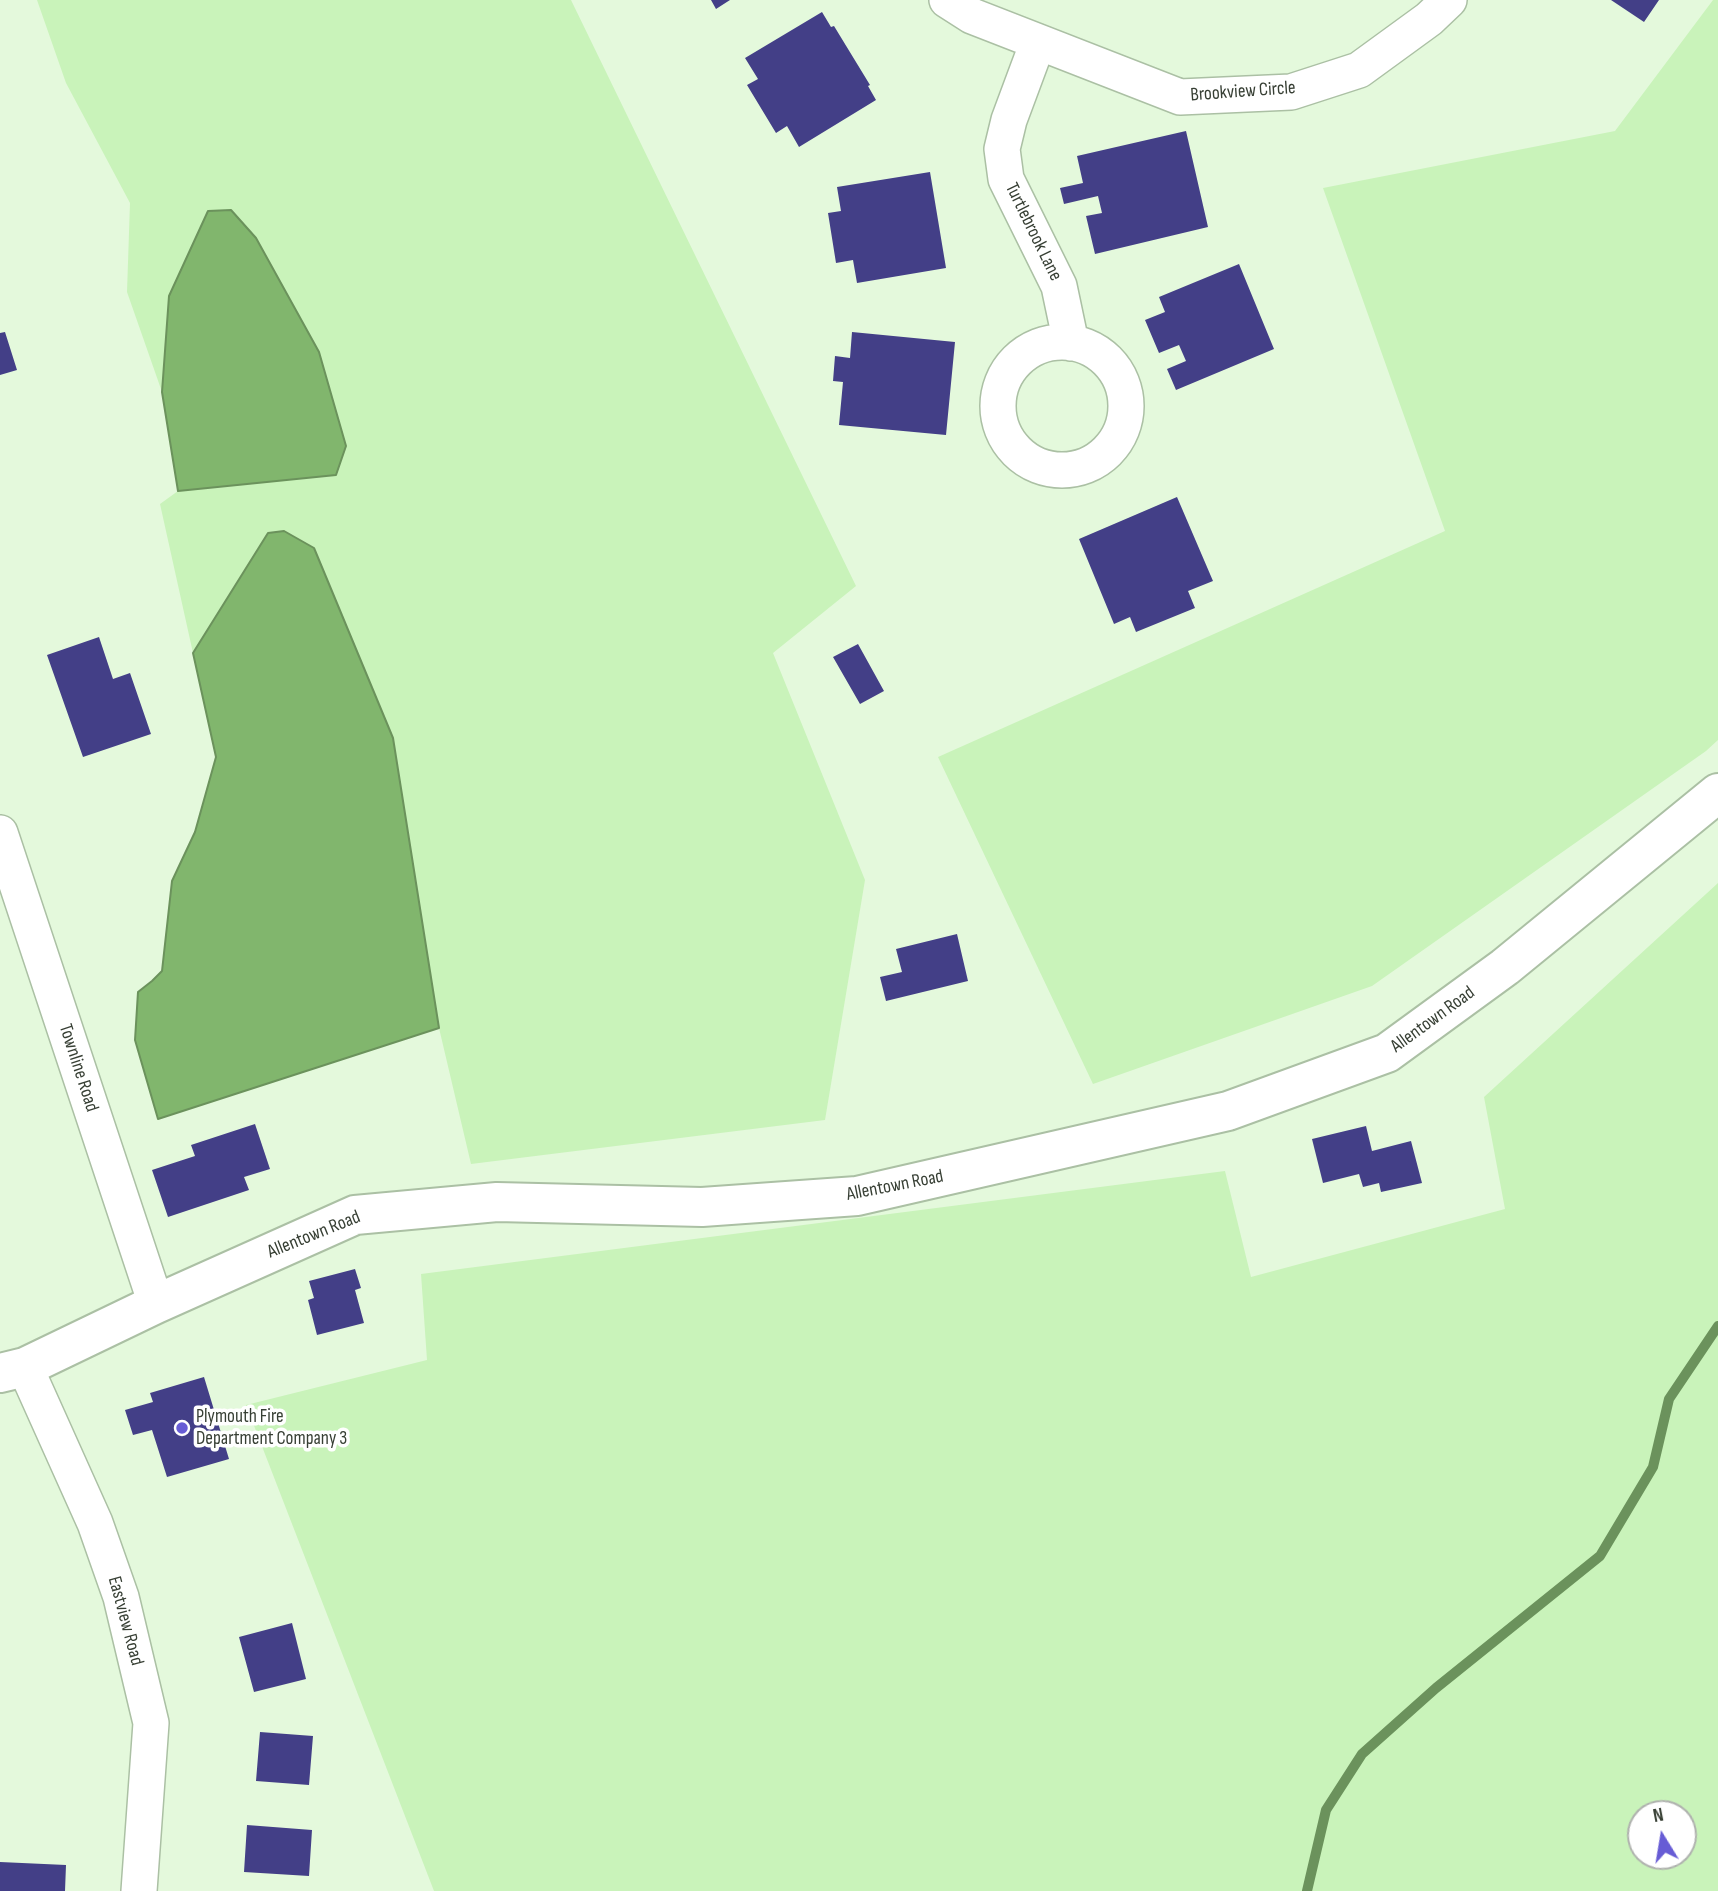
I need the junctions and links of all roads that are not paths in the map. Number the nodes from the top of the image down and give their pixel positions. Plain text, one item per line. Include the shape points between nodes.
1 (947, 0) edge
2 (1449, 0) edge
3 (1038, 42) junction
4 (1071, 343) dead end
5 (1718, 793) edge
6 (0, 833) edge
7 (156, 1304) junction
8 (13, 1370) edge
9 (139, 1891) edge

1 - 3 street, Brookview Circle via 972,16
2 - 3 street, Brookview Circle via 1359,70 1292,92 1180,97
3 - 4 street, Turtlebrook Lane via 1002,149 1006,179 1059,286
5 - 7 street, Allentown Road via 1505,967 1387,1054 1228,1111 857,1196 702,1207 497,1202 355,1214
6 - 7 street, Townline Road
7 - 8 street, Allentown Road
8 - 9 street, Eastview Road via 95,1523 121,1597 150,1723

